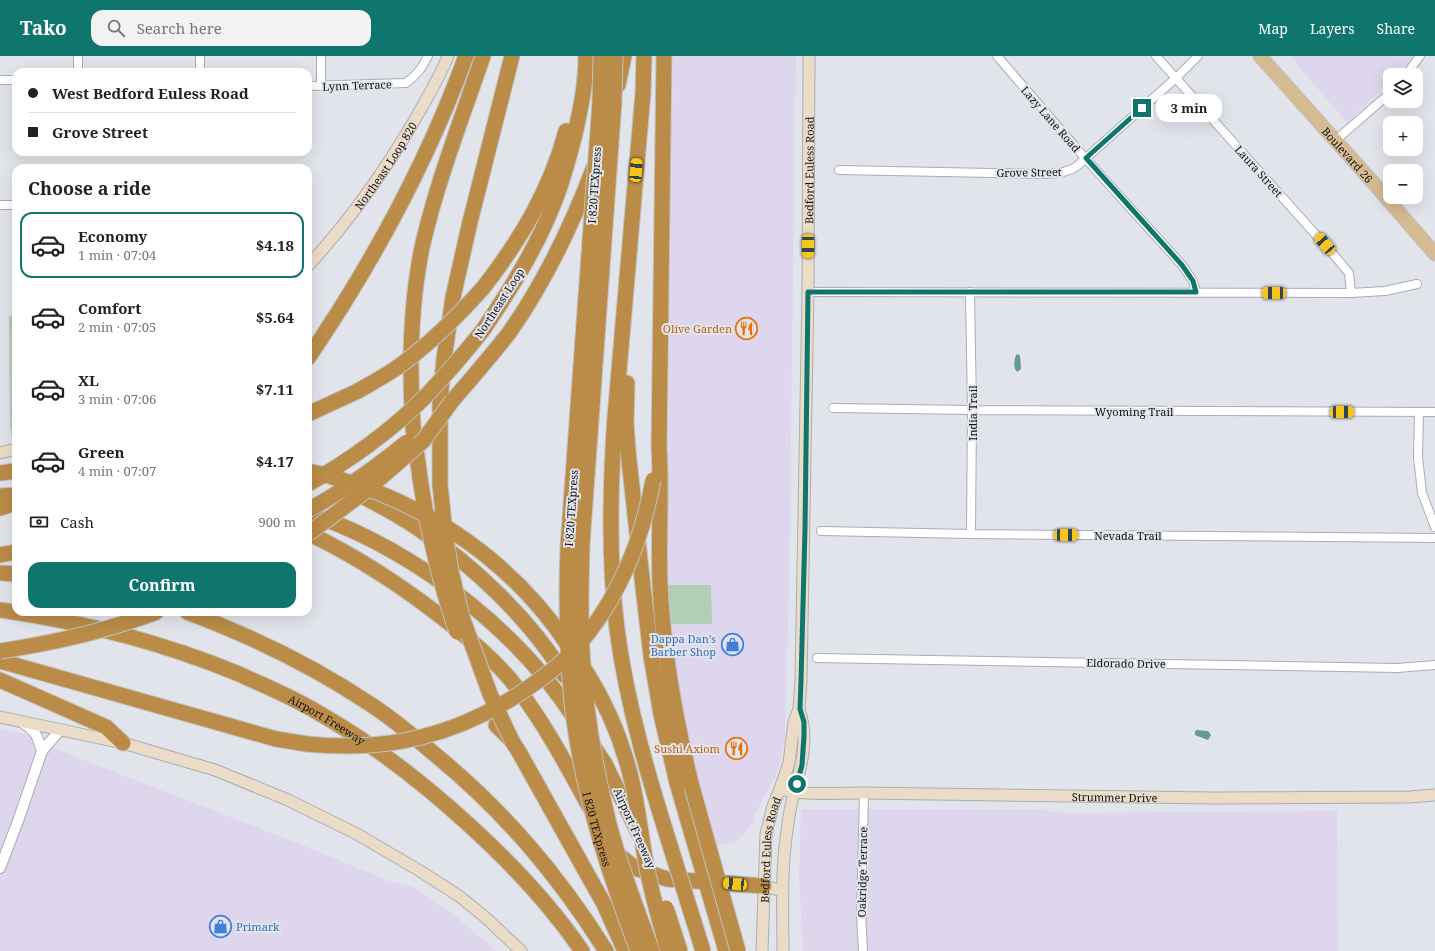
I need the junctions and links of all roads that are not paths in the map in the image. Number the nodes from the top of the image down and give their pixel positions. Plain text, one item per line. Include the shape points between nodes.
1 (78, 56) edge
2 (200, 56) edge
3 (322, 56) edge
4 (428, 56) edge
5 (448, 56) edge
6 (466, 56) edge
7 (483, 56) edge
8 (507, 56) edge
9 (512, 56) edge
10 (586, 56) edge
11 (601, 56) edge
12 (615, 56) edge
13 (624, 56) edge
14 (644, 56) edge
15 (664, 56) edge
16 (809, 56) edge
17 (997, 56) edge
18 (1156, 56) edge
19 (1198, 56) edge
20 (1260, 56) edge
21 (1420, 56) edge
22 (78, 68) edge
23 (200, 68) edge
24 (1411, 68) edge
25 (586, 77) junction
26 (1176, 78) junction
27 (0, 80) edge
28 (12, 80) edge
29 (312, 86) edge
30 (321, 86) junction
31 (502, 99) junction
32 (1383, 99) edge
33 (1336, 140) junction
34 (1086, 158) junction
35 (839, 170) dead end
36 (0, 205) edge
37 (12, 205) edge
38 (1435, 254) edge
39 (312, 262) edge
40 (1417, 284) dead end
41 (808, 292) junction
42 (970, 292) junction
43 (1196, 292) junction
44 (1351, 293) junction
45 (622, 323) junction
46 (312, 352) edge
47 (452, 401) junction
48 (833, 408) dead end
49 (972, 410) junction
50 (312, 412) edge
51 (1419, 412) junction
52 (1435, 412) edge
53 (659, 447) junction
54 (12, 449) edge
55 (0, 453) edge
56 (12, 472) edge
57 (312, 472) edge
58 (0, 473) edge
59 (312, 476) edge
60 (312, 482) edge
61 (12, 495) edge
62 (0, 496) edge
63 (12, 505) edge
64 (0, 508) edge
65 (312, 508) edge
66 (312, 516) edge
67 (1435, 527) edge
68 (312, 530) edge
69 (821, 531) dead end
70 (971, 534) junction
71 (312, 535) edge
72 (1435, 538) edge
73 (12, 553) edge
74 (0, 556) edge
75 (12, 558) edge
76 (0, 573) edge
77 (12, 574) edge
78 (0, 582) edge
79 (12, 582) edge
80 (0, 610) edge
81 (12, 612) edge
82 (35, 616) edge
83 (145, 616) edge
84 (197, 616) edge
85 (0, 651) edge
86 (817, 658) dead end
87 (0, 661) edge
88 (1435, 665) edge
89 (0, 680) edge
90 (800, 709) junction
91 (0, 717) edge
92 (20, 721) junction
93 (60, 730) junction
94 (512, 741) junction
95 (123, 742) junction
96 (42, 752) junction
97 (605, 764) junction
98 (780, 789) junction
99 (794, 792) junction
100 (864, 793) junction
101 (1435, 795) edge
102 (0, 868) edge
103 (706, 881) junction
104 (764, 886) junction
105 (783, 891) junction
106 (521, 951) edge
107 (582, 951) edge
108 (606, 951) edge
109 (625, 951) edge
110 (638, 951) edge
111 (652, 951) edge
112 (668, 951) edge
113 (680, 951) edge
114 (703, 951) edge
115 (726, 951) edge
116 (738, 951) edge
117 (762, 951) edge
118 (783, 951) edge
119 (863, 951) edge

1 - 22 street
2 - 23 street
3 - 30 street
4 - 30 street, Lynn Terrace via 415,77 406,83
5 - 39 main road, Northeast Loop 820 via 390,161 361,203
6 - 46 highway via 421,164 401,204 334,320
7 - 94 highway, bridge via 442,171 423,244 411,344 413,427 426,520 448,607 470,667 496,725
8 - 31 highway
9 - 31 highway
10 - 25 highway, Northeast Loop
11 - 110 highway, I 820 TEXpress, bridge via 600,102 568,546 568,652 572,704 587,787 607,864
12 - 111 highway, I 820 TEXpress, bridge via 582,544 582,650 592,743 608,818
13 - 47 highway, Northeast Loop via 604,141 557,254 509,332
14 - 45 highway
15 - 53 highway
16 - 41 main road, Bedford Euless Road
17 - 34 street, Lazy Lane Road
18 - 26 street, Laura Street
19 - 26 street, Grove Street
20 - 33 main road, Boulevard 26
21 - 24 street
25 - 50 highway, bridge via 571,111 564,139 543,193 523,232 483,288 426,346 394,370 358,391
25 - 60 highway, Northeast Loop, bridge via 580,114 554,203 522,270 483,330 455,364 399,420 364,448
26 - 34 street, Grove Street
26 - 44 street, Laura Street via 1349,273
27 - 28 street
29 - 30 street, Lynn Terrace
31 - 94 highway, bridge via 453,297 440,402 440,484 444,533 462,618 490,694
32 - 33 street
33 - 38 main road, Boulevard 26
34 - 35 street, Grove Street via 1069,171 1046,174
34 - 43 street, Lazy Lane Road via 1182,265 1193,281
36 - 37 street
40 - 44 street via 1385,291
41 - 42 street
41 - 90 main road, Bedford Euless Road
42 - 43 street
42 - 49 street, India Trail
43 - 44 street
45 - 103 highway via 628,339 628,451 651,656 677,784
45 - 114 highway, bridge via 610,535 618,636 634,723 646,768
47 - 65 highway, bridge via 378,466
47 - 68 highway, bridge via 422,441 363,493
48 - 49 street, Wyoming Trail
49 - 51 street, Wyoming Trail
49 - 70 street, India Trail
51 - 52 street, Wyoming Trail
51 - 67 street via 1418,457 1422,493
53 - 87 highway, bridge via 648,508 635,551 606,607 576,648 550,672 506,702 461,725 433,735 353,747 276,739
53 - 116 highway, bridge via 660,583 673,706 692,787
54 - 55 main road
56 - 58 highway
57 - 112 highway, bridge via 380,492 440,523 492,560 555,626 595,686 618,736 632,781 654,901
59 - 97 highway via 348,488 396,514 431,538 490,586 536,634 554,658 590,717
61 - 62 highway
63 - 64 highway
66 - 97 highway, Airport Freeway via 338,524 383,545 426,570 470,603 505,635 545,678 565,702
69 - 70 street, Nevada Trail
70 - 72 street, Nevada Trail
71 - 103 highway via 338,548 415,596 470,639 495,663 535,712 608,841 621,857 635,868 667,879
73 - 74 highway
74 - 75 highway
76 - 77 highway
78 - 79 highway
80 - 81 highway, Airport Freeway
82 - 107 highway, Airport Freeway via 87,625 181,652 272,688 317,712 361,739 442,799 500,853 545,902
83 - 85 highway, bridge via 82,636
84 - 108 highway via 284,654 372,704 406,730 464,778 508,821 563,887
86 - 88 street, Eldorado Drive via 1397,668
89 - 95 highway via 106,727
90 - 98 main road, Bedford Euless Road via 794,722 789,763
90 - 99 main road via 804,722 802,765
91 - 92 main road
92 - 93 main road
92 - 96 street via 33,730
93 - 95 main road
93 - 96 street
94 - 109 highway via 604,904
95 - 106 main road via 215,770 288,800 357,834 459,896
96 - 102 street
97 - 113 highway, Airport Freeway, bridge via 650,857
98 - 99 main road, Strummer Drive
98 - 104 main road, Bedford Euless Road via 772,806 766,834
99 - 100 main road, Strummer Drive
99 - 105 main road via 784,849
100 - 101 main road, Strummer Drive via 1213,798
100 - 119 street, Oakridge Terrace via 861,913
103 - 104 highway
103 - 115 highway
104 - 105 main road
104 - 117 main road, Bedford Euless Road
105 - 118 main road

